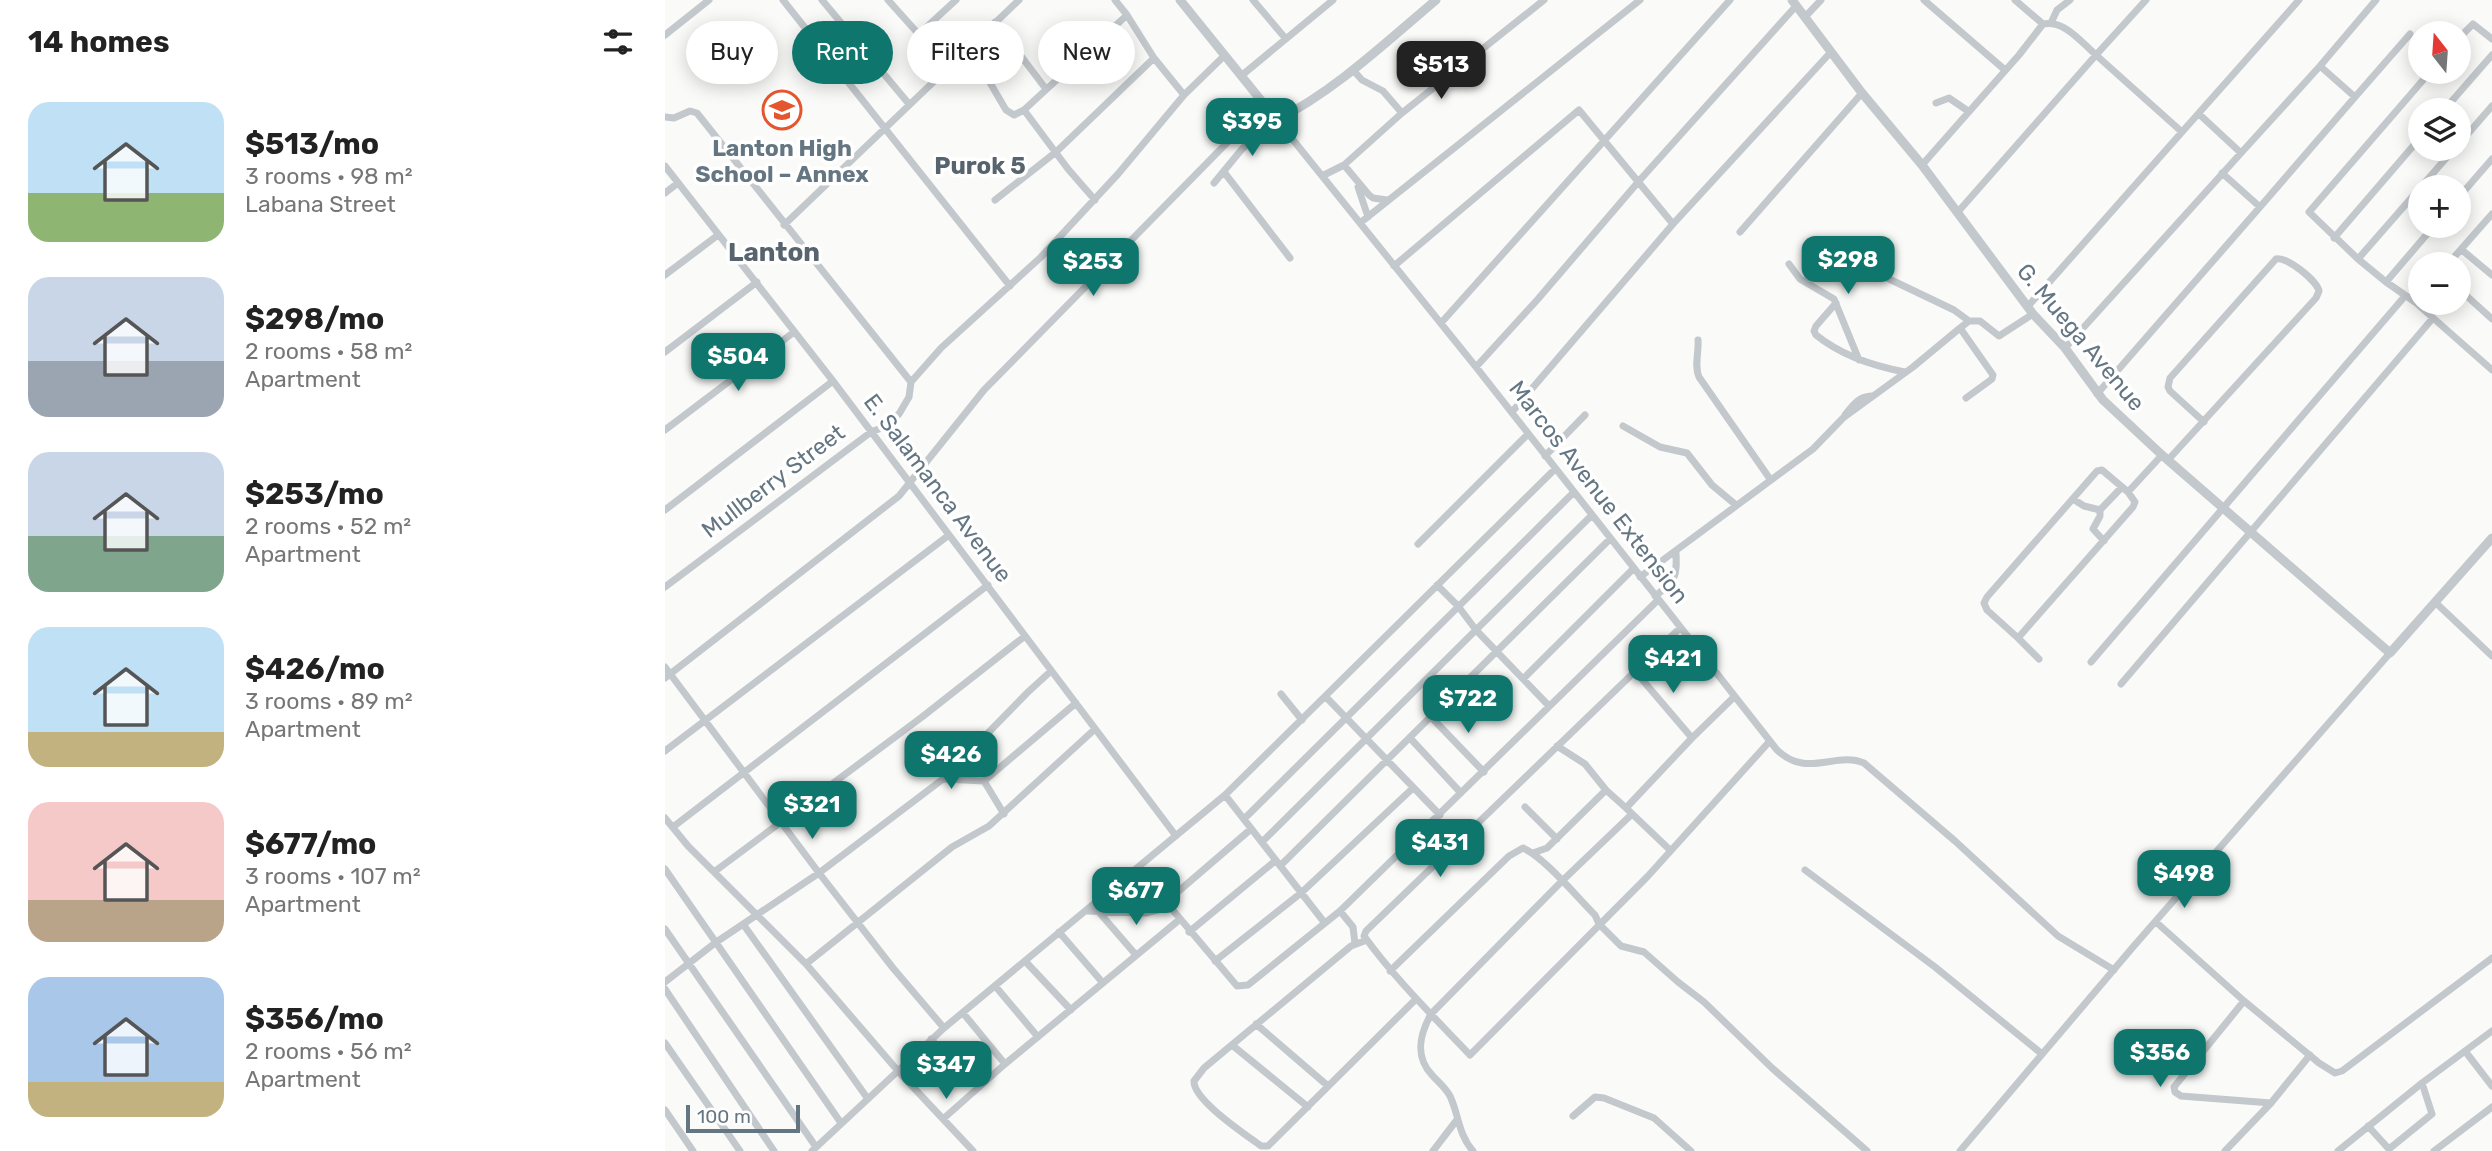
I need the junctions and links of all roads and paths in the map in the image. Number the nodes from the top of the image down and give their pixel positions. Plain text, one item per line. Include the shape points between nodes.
1 (709, 0) edge
2 (783, 0) edge
3 (822, 0) edge
4 (956, 0) edge
5 (1019, 0) edge
6 (1115, 0) edge
7 (1180, 0) edge
8 (1254, 0) edge
9 (1436, 0) edge
10 (1544, 0) edge
11 (1640, 0) edge
12 (1730, 0) edge
13 (1821, 0) edge
14 (1924, 0) edge
15 (2015, 0) edge
16 (2070, 0) edge
17 (2146, 0) edge
18 (2299, 0) edge
19 (2376, 0) edge
20 (891, 1) edge
21 (1328, 2) edge
22 (1794, 3) edge
23 (1127, 15) junction
24 (1805, 17) junction
25 (908, 21) edge
26 (933, 21) edge
27 (996, 21) edge
28 (2047, 23) junction
29 (2471, 26) edge
30 (665, 34) edge
31 (2408, 36) edge
32 (1286, 39) junction
33 (2492, 39) edge
34 (1830, 53) junction
35 (2096, 55) junction
36 (2492, 55) edge
37 (1224, 56) junction
38 (1154, 58) junction
39 (1024, 60) edge
40 (2320, 66) junction
41 (1353, 70) junction
42 (2005, 70) junction
43 (1241, 76) junction
44 (930, 84) edge
45 (991, 84) edge
46 (2420, 84) edge
47 (1046, 89) junction
48 (1861, 93) junction
49 (1184, 94) junction
50 (2355, 97) junction
51 (2454, 98) edge
52 (1936, 103) dead end
53 (909, 104) junction
54 (1265, 104) junction
55 (2492, 106) edge
56 (1024, 110) junction
57 (1968, 111) junction
58 (1402, 113) junction
59 (2199, 114) junction
60 (665, 117) edge
61 (1277, 120) junction
62 (886, 127) junction
63 (2471, 130) edge
64 (2182, 132) junction
65 (1604, 140) junction
66 (1056, 152) junction
67 (2408, 152) edge
68 (2241, 153) junction
69 (2492, 159) edge
70 (2444, 161) edge
71 (1344, 165) junction
72 (1922, 165) junction
73 (665, 166) edge
74 (1224, 172) junction
75 (2222, 173) junction
76 (2431, 175) edge
77 (1322, 177) junction
78 (1639, 181) junction
79 (678, 183) junction
80 (1214, 183) dead end
81 (1357, 183) junction
82 (2471, 183) edge
83 (665, 193) edge
84 (995, 200) dead end
85 (1095, 200) junction
86 (1388, 201) junction
87 (2408, 202) edge
88 (2260, 207) junction
89 (1958, 213) junction
90 (2492, 214) edge
91 (1368, 216) junction
92 (2485, 222) junction
93 (1360, 223) junction
94 (1673, 224) junction
95 (784, 225) junction
96 (2492, 228) edge
97 (1740, 232) dead end
98 (718, 235) junction
99 (2334, 238) junction
100 (2424, 238) edge
101 (2462, 250) joint
102 (1290, 258) dead end
103 (2358, 259) junction
104 (1789, 264) dead end
105 (1394, 266) junction
106 (1862, 266) dead end
107 (665, 275) edge
108 (2492, 275) edge
109 (757, 282) junction
110 (2386, 282) junction
111 (1010, 286) junction
112 (2405, 296) junction
113 (2408, 296) edge
114 (2471, 300) edge
115 (1836, 303) junction
116 (2031, 309) junction
117 (2431, 315) edge
118 (2433, 318) junction
119 (2492, 319) edge
120 (1969, 321) junction
121 (1441, 323) junction
122 (1961, 328) junction
123 (794, 332) junction
124 (1698, 340) dead end
125 (2065, 348) junction
126 (665, 352) edge
127 (1860, 360) junction
128 (1476, 367) junction
129 (2491, 368) edge
130 (1905, 372) junction
131 (833, 381) junction
132 (911, 382) junction
133 (2097, 394) junction
134 (1966, 398) dead end
135 (1512, 412) junction
136 (1585, 415) dead end
137 (2204, 422) junction
138 (1623, 426) dead end
139 (665, 430) edge
140 (871, 432) junction
141 (1528, 434) junction
142 (1545, 456) junction
143 (2165, 458) junction
144 (1555, 469) junction
145 (1770, 479) junction
146 (910, 483) junction
147 (2125, 490) junction
148 (1573, 493) junction
149 (2073, 499) junction
150 (1736, 505) junction
151 (2222, 507) junction
152 (665, 510) edge
153 (2099, 510) junction
154 (1591, 516) junction
155 (2251, 533) junction
156 (949, 536) junction
157 (2492, 538) edge
158 (1610, 539) junction
159 (2104, 541) junction
160 (1418, 544) dead end
161 (1675, 552) junction
162 (1633, 569) junction
163 (1640, 577) junction
164 (1437, 584) junction
165 (988, 585) junction
166 (665, 587) edge
167 (1656, 598) junction
168 (2435, 602) junction
169 (1458, 606) junction
170 (1680, 628) junction
171 (1476, 630) junction
172 (1025, 636) junction
173 (2018, 638) junction
174 (1497, 650) junction
175 (2390, 653) junction
176 (2492, 656) edge
177 (2039, 659) dead end
178 (2091, 662) dead end
179 (1634, 670) junction
180 (1051, 671) junction
181 (667, 673) edge
182 (1524, 678) junction
183 (2121, 684) dead end
184 (1281, 694) dead end
185 (1326, 697) junction
186 (1734, 698) junction
187 (1076, 703) junction
188 (1549, 706) junction
189 (1431, 717) junction
190 (1346, 718) junction
191 (1302, 720) junction
192 (705, 722) junction
193 (1095, 729) junction
194 (1410, 738) junction
195 (1692, 738) junction
196 (1366, 739) junction
197 (1769, 742) junction
198 (1557, 746) junction
199 (665, 751) edge
200 (1386, 761) junction
201 (743, 772) junction
202 (1484, 772) junction
203 (943, 779) junction
204 (984, 782) junction
205 (1413, 788) junction
206 (1606, 790) junction
207 (1461, 793) junction
208 (1225, 795) junction
209 (1525, 807) dead end
210 (1629, 811) junction
211 (1004, 814) junction
212 (1440, 815) junction
213 (665, 818) edge
214 (1244, 819) junction
215 (780, 822) junction
216 (673, 827) junction
217 (1251, 829) junction
218 (1176, 836) junction
219 (1557, 839) junction
220 (1262, 842) junction
221 (1547, 848) junction
222 (1670, 850) junction
223 (1533, 853) junction
224 (1277, 863) junction
225 (1544, 864) junction
226 (665, 869) edge
227 (1805, 870) dead end
228 (714, 872) junction
229 (1134, 872) junction
230 (819, 873) junction
231 (1561, 882) junction
232 (1301, 893) junction
233 (1165, 902) junction
234 (1086, 911) junction
235 (1098, 911) junction
236 (1340, 911) junction
237 (758, 914) junction
238 (1595, 915) junction
239 (1607, 916) junction
240 (1179, 920) junction
241 (857, 921) junction
242 (1324, 922) junction
243 (2155, 922) junction
244 (743, 924) junction
245 (1599, 924) junction
246 (665, 929) edge
247 (1059, 932) junction
248 (1189, 932) junction
249 (1367, 940) junction
250 (715, 943) junction
251 (1355, 944) junction
252 (1136, 956) junction
253 (2492, 958) edge
254 (1025, 961) junction
255 (1215, 961) junction
256 (689, 963) junction
257 (806, 964) junction
258 (2114, 970) junction
259 (1390, 971) junction
260 (665, 982) edge
261 (1103, 983) junction
262 (996, 986) junction
263 (665, 989) edge
264 (1415, 1000) junction
265 (2244, 1001) junction
266 (1071, 1010) junction
267 (963, 1013) junction
268 (1431, 1014) junction
269 (1257, 1024) junction
270 (944, 1028) junction
271 (2492, 1031) edge
272 (1038, 1037) junction
273 (931, 1039) junction
274 (665, 1043) edge
275 (1231, 1045) junction
276 (2465, 1051) junction
277 (2042, 1054) junction
278 (2310, 1055) junction
279 (1005, 1064) junction
280 (898, 1071) junction
281 (2422, 1083) junction
282 (1328, 1086) junction
283 (2492, 1086) edge
284 (979, 1087) junction
285 (868, 1099) junction
286 (2271, 1104) junction
287 (1308, 1107) junction
288 (2492, 1107) edge
289 (665, 1110) edge
290 (1573, 1116) dead end
291 (943, 1119) junction
292 (1456, 1121) junction
293 (841, 1123) junction
294 (2368, 1126) junction
295 (814, 1149) edge
296 (2389, 1150) edge
297 (693, 1151) edge
298 (740, 1151) edge
299 (775, 1151) edge
300 (974, 1151) edge
301 (1433, 1151) edge
302 (1473, 1151) edge
303 (1691, 1151) edge
304 (1867, 1151) edge
305 (1960, 1151) edge
306 (2225, 1151) edge
307 (2338, 1151) edge
308 (2434, 1151) edge

1 - 30 street
2 - 62 street
3 - 53 street
4 - 26 street
5 - 27 street
6 - 23 street
7 - 37 street, Marcos Avenue Extension
8 - 32 street
9 - 41 street
10 - 58 street
11 - 86 street
12 - 65 street
13 - 24 street
14 - 42 street
15 - 28 street
16 - 28 street
17 - 35 street
18 - 59 street
19 - 40 street
20 - 25 street
21 - 32 street
22 - 24 street, G. Muega Avenue
22 - 78 street
23 - 38 street
23 - 47 street
24 - 34 street, G. Muega Avenue
28 - 35 street via 2065,28
28 - 42 street
29 - 33 street
31 - 50 street
32 - 43 street
34 - 48 street, G. Muega Avenue
34 - 94 street
35 - 64 street
35 - 89 street
36 - 51 street
37 - 43 street, Marcos Avenue Extension
37 - 49 street
38 - 49 street
38 - 66 street
39 - 47 street
40 - 50 street
40 - 68 street
41 - 58 street via 1383,91
41 - 61 street
42 - 57 street
43 - 54 street, Marcos Avenue Extension
44 - 53 street
45 - 56 street via 1006,110 1014,115
46 - 99 street via 2310,210
47 - 56 street
48 - 72 street, G. Muega Avenue
48 - 97 street
49 - 85 street
50 - 88 street
52 - 57 street via 1949,98
53 - 62 street
54 - 61 street, Marcos Avenue Extension
54 - 146 street via 984,390
55 - 63 street
56 - 66 street
57 - 72 street
58 - 71 street
59 - 64 street
59 - 68 street
60 - 95 street via 697,113
61 - 74 street via 1242,149
61 - 77 street, Marcos Avenue Extension
62 - 95 street
62 - 111 street
64 - 116 street
65 - 78 street
65 - 105 street via 1579,110
65 - 121 street
66 - 84 street
66 - 85 street
67 - 99 street
68 - 75 street
69 - 82 street
70 - 76 street
71 - 77 street
71 - 81 street
72 - 89 street, G. Muega Avenue
73 - 79 street, E. Salamanca Avenue
74 - 80 street
74 - 102 street
75 - 88 street
75 - 125 street
77 - 93 street, Marcos Avenue Extension
78 - 94 street
78 - 128 street
79 - 83 street
79 - 98 street, E. Salamanca Avenue
81 - 86 street via 1373,198
81 - 91 street
85 - 111 street
86 - 91 street
87 - 103 street
88 - 133 street
89 - 116 street, G. Muega Avenue
90 - 92 street
91 - 93 street
92 - 96 street
92 - 101 street
93 - 105 street, Marcos Avenue Extension
94 - 135 street
95 - 132 street
98 - 107 street
98 - 109 street, E. Salamanca Avenue
99 - 103 street
100 - 110 street
101 - 108 street
103 - 110 street
104 - 115 street via 1800,279
105 - 121 street, Marcos Avenue Extension
106 - 120 street
109 - 123 street, E. Salamanca Avenue
109 - 126 street
110 - 112 street
111 - 132 street via 941,348
112 - 113 street
112 - 151 street
114 - 119 street
115 - 127 street
115 - 127 street via 1816,326 1816,335
116 - 120 street via 1999,336 1980,321
116 - 125 street, G. Muega Avenue
117 - 118 street
118 - 129 street
118 - 155 street
120 - 122 street
121 - 128 street, Marcos Avenue Extension
122 - 130 street
122 - 134 street via 1993,375
123 - 131 street, E. Salamanca Avenue
123 - 139 street
124 - 145 street via 1699,377
125 - 133 street, G. Muega Avenue
127 - 130 street
128 - 135 street, Marcos Avenue Extension
130 - 145 street
131 - 140 street, E. Salamanca Avenue
131 - 152 street
132 - 140 street, Mullberry Street via 899,414
133 - 143 street, G. Muega Avenue
135 - 141 street, Marcos Avenue Extension
136 - 142 street
137 - 137 street via 2318,294 2317,285 2286,259 2276,259 2170,378 2170,391
137 - 143 street
138 - 150 street via 1660,447 1687,453 1712,485
140 - 146 street, E. Salamanca Avenue
140 - 166 street, Mullberry Street
141 - 142 street, Marcos Avenue Extension
141 - 160 street
142 - 144 street, Marcos Avenue Extension
143 - 147 street
143 - 151 street, G. Muega Avenue
144 - 148 street, Marcos Avenue Extension
144 - 164 street
145 - 150 street
146 - 156 street, E. Salamanca Avenue
146 - 181 street via 890,504
147 - 149 street via 2099,470
147 - 153 street
147 - 159 street via 2134,505
148 - 154 street, Marcos Avenue Extension
148 - 169 street
149 - 153 street
149 - 173 street via 1984,603
150 - 161 street
151 - 155 street, G. Muega Avenue
151 - 178 street
153 - 159 street via 2093,529
154 - 158 street, Marcos Avenue Extension
154 - 171 street
155 - 175 street, G. Muega Avenue
155 - 183 street
156 - 165 street, E. Salamanca Avenue
156 - 192 street
157 - 168 street
158 - 162 street, Marcos Avenue Extension
158 - 174 street
159 - 173 street
161 - 163 street
161 - 167 street via 1677,573
162 - 163 street, Marcos Avenue Extension
162 - 182 street
163 - 167 street, Marcos Avenue Extension
164 - 169 street
164 - 185 street
165 - 172 street, E. Salamanca Avenue
165 - 201 street
167 - 170 street, Marcos Avenue Extension
167 - 188 street
168 - 175 street
168 - 176 street
169 - 171 street
169 - 190 street
170 - 179 street
170 - 186 street, Marcos Avenue Extension
171 - 174 street
171 - 196 street
172 - 180 street, E. Salamanca Avenue
172 - 215 street
173 - 177 street
174 - 182 street
174 - 189 street
175 - 243 street
179 - 195 street
179 - 198 street
180 - 187 street, E. Salamanca Avenue
180 - 203 street
181 - 192 street
182 - 188 street
184 - 191 street
185 - 190 street
185 - 191 street
186 - 195 street
186 - 197 street, Marcos Avenue Extension
187 - 193 street, E. Salamanca Avenue
187 - 204 street
188 - 202 street
189 - 194 street
189 - 202 street
190 - 196 street
190 - 214 street
191 - 208 street
192 - 199 street
192 - 201 street
193 - 211 street
193 - 218 street, E. Salamanca Avenue
194 - 200 street
194 - 207 street
195 - 210 street
196 - 200 street
196 - 220 street
197 - 222 street
197 - 258 street, Marcos Avenue Extension via 1783,756 1802,764 1852,760 1864,764 2058,936
198 - 206 street via 1585,764
198 - 249 street via 1366,930
200 - 205 street
200 - 224 street
201 - 215 street
201 - 216 street
202 - 207 street
203 - 204 street
203 - 230 street
204 - 211 street
205 - 212 street
205 - 232 street
206 - 210 street
206 - 219 street
207 - 212 street
208 - 214 street
208 - 218 street
209 - 219 street
210 - 222 street
210 - 231 street
211 - 241 street
212 - 236 street
213 - 216 street
214 - 217 street
215 - 228 street
215 - 230 street
216 - 228 street
217 - 220 street
217 - 233 street
218 - 229 street
219 - 221 street
220 - 224 street
221 - 223 street
221 - 225 street
222 - 239 street
223 - 225 street
223 - 259 street via 1523,848 1514,851
224 - 232 street
224 - 248 street
225 - 231 street
226 - 250 street
227 - 277 street
228 - 237 street
229 - 233 street
229 - 234 street
230 - 237 street
230 - 241 street
231 - 238 street
231 - 268 street
232 - 242 street
232 - 255 street
233 - 235 street via 1161,909 1146,912
233 - 240 street
234 - 235 street
234 - 247 street
235 - 252 street
236 - 242 street
236 - 251 street via 1353,927
237 - 244 street
237 - 257 street
238 - 239 street
238 - 245 street
239 - 245 street
240 - 248 street
240 - 252 street
241 - 257 street
241 - 270 street
242 - 255 street via 1246,986 1237,986
243 - 258 street
243 - 265 street
244 - 250 street
244 - 285 street
245 - 268 street via 1470,1055
245 - 304 street via 1621,946 1644,952 1704,1002
246 - 256 street
247 - 254 street
247 - 261 street
248 - 255 street
249 - 251 street
249 - 259 street
250 - 256 street
250 - 293 street
251 - 269 street
252 - 261 street
253 - 278 street via 2342,1071 2331,1072
254 - 262 street
254 - 266 street
256 - 260 street
256 - 295 street
257 - 280 street
258 - 277 street
259 - 264 street
261 - 266 street
262 - 267 street
262 - 272 street
263 - 299 street
264 - 268 street
264 - 282 street
265 - 278 street
265 - 286 street via 2174,1087 2175,1092
266 - 272 street
267 - 270 street
267 - 279 street
268 - 292 street via 1421,1033 1422,1058 1449,1094
269 - 275 street
269 - 282 street
270 - 273 street
271 - 276 street
272 - 279 street
273 - 280 street
273 - 284 street via 961,1074
274 - 298 street
275 - 287 street
275 - 287 street via 1194,1081 1195,1091 1224,1117 1264,1147
276 - 281 street
276 - 283 street
277 - 305 street
278 - 286 street
279 - 284 street
280 - 285 street
280 - 291 street
281 - 294 street
281 - 296 street via 2432,1114
282 - 287 street
284 - 291 street
285 - 293 street
286 - 306 street
288 - 308 street
289 - 297 street
290 - 303 street via 1595,1097 1604,1098 1654,1118
291 - 300 street
292 - 301 street
292 - 302 street
293 - 295 street
294 - 296 street
294 - 307 street

